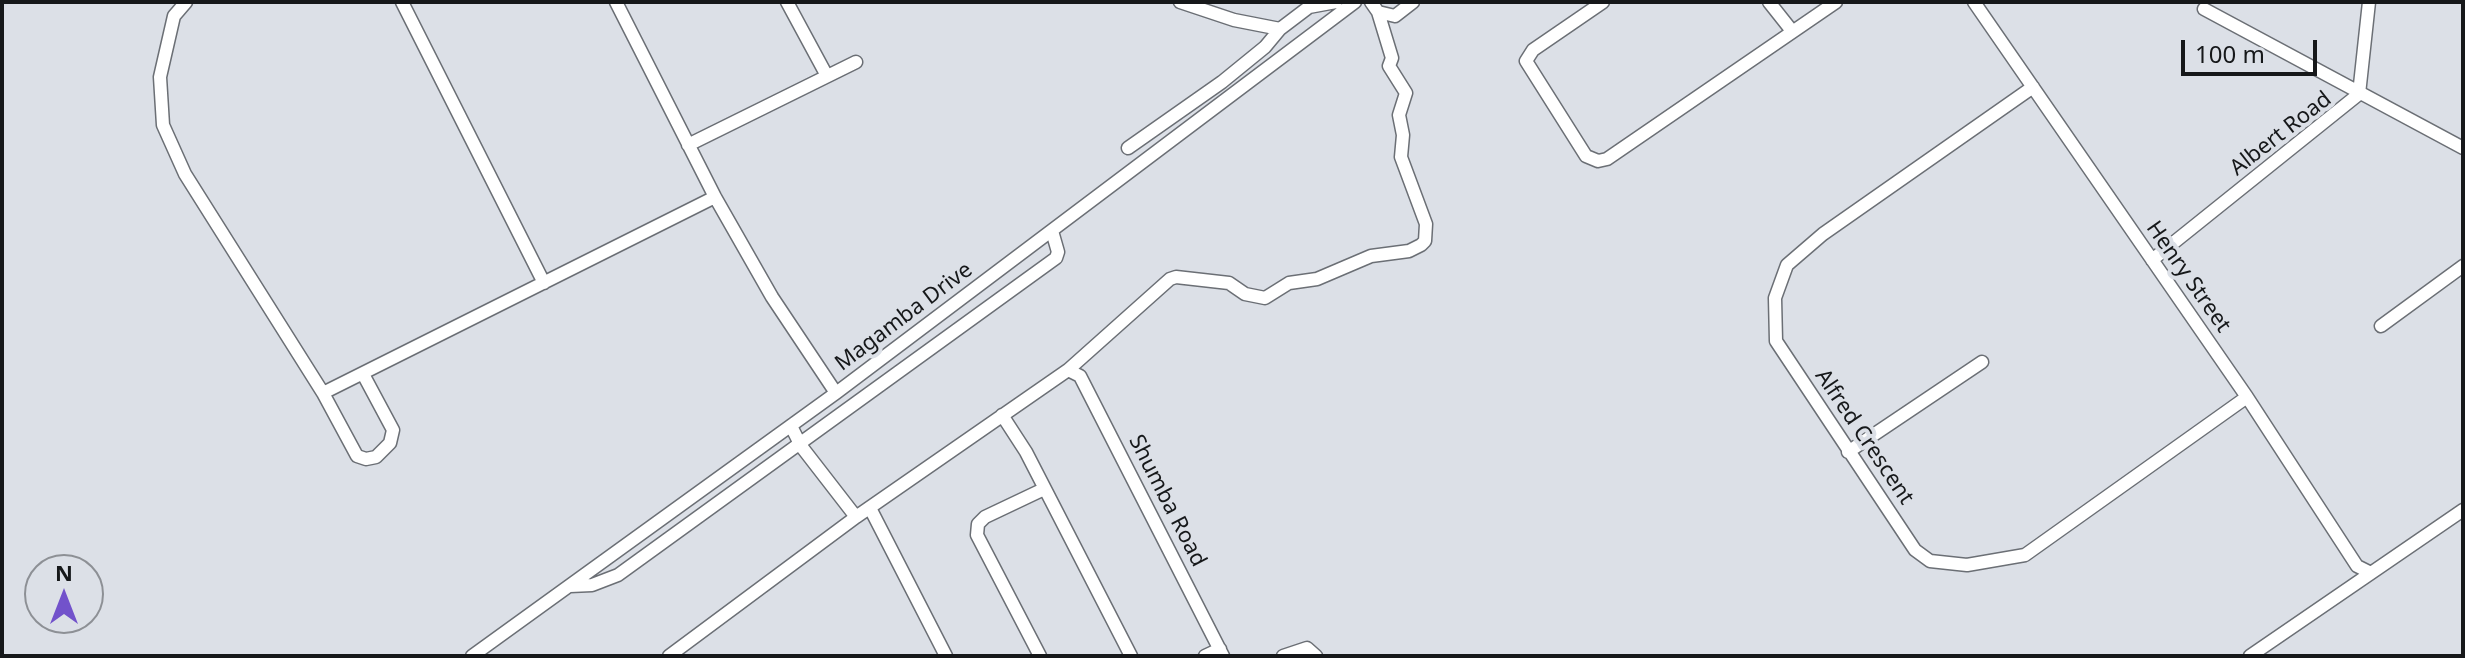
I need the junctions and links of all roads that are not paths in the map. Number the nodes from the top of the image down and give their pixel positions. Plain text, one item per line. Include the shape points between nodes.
1 (186, 2) edge
2 (402, 2) edge
3 (616, 2) edge
4 (787, 2) edge
5 (1180, 2) edge
6 (1336, 2) edge
7 (1355, 2) edge
8 (1413, 2) edge
9 (1603, 2) edge
10 (1769, 2) edge
11 (1836, 2) edge
12 (1974, 2) edge
13 (2369, 2) edge
14 (1375, 7) edge
15 (2204, 9) dead end
16 (1280, 29) junction
17 (1792, 31) junction
18 (856, 62) dead end
19 (827, 76) junction
20 (2033, 87) junction
21 (2359, 94) junction
22 (688, 145) junction
23 (2462, 145) edge
24 (1128, 148) dead end
25 (715, 197) junction
26 (1052, 231) junction
27 (2152, 260) junction
28 (2463, 266) edge
29 (544, 283) junction
30 (2381, 326) dead end
31 (1982, 362) dead end
32 (1068, 370) junction
33 (363, 374) junction
34 (323, 393) junction
35 (836, 393) junction
36 (2247, 397) junction
37 (1002, 415) junction
38 (791, 426) junction
39 (801, 446) junction
40 (1848, 452) junction
41 (1044, 489) junction
42 (871, 510) junction
43 (2463, 510) edge
44 (856, 517) junction
45 (2369, 572) junction
46 (570, 586) junction
47 (1222, 652) edge
48 (472, 656) edge
49 (669, 656) edge
50 (946, 656) edge
51 (1040, 656) edge
52 (1131, 656) edge
53 (1205, 656) edge
54 (1283, 656) edge
55 (1316, 656) edge
56 (2250, 656) edge

1 - 34 street via 174,16 160,77 163,125 185,174
2 - 29 street
3 - 22 street
4 - 19 street
5 - 16 street
6 - 16 street via 1309,7
7 - 26 street, Magamba Drive
8 - 14 street via 1395,16
9 - 17 street via 1533,50 1526,61 1586,156 1598,161
10 - 17 street
11 - 17 street
12 - 20 street, Henry Street
13 - 21 street, Albert Road
14 - 32 street via 1392,58 1389,66 1406,93 1399,115 1401,157 1420,202 1425,241 1409,251 1371,256 1317,279 1289,283 1265,298 1229,283 1176,277
15 - 21 street
16 - 24 street via 1232,74
18 - 19 street
19 - 22 street
20 - 27 street, Henry Street
20 - 40 street, Alfred Crescent via 1823,234 1787,265 1775,298 1776,341
21 - 23 street
21 - 27 street, Albert Road
22 - 25 street
25 - 29 street
25 - 35 street via 772,297
26 - 35 street, Magamba Drive
26 - 39 street via 1056,258
27 - 36 street, Henry Street
28 - 30 street
29 - 33 street
31 - 40 street
32 - 37 street
32 - 47 street, Shumba Road via 1080,376
33 - 34 street
33 - 34 street via 393,430 390,443 376,457 357,456
35 - 38 street, Magamba Drive
36 - 40 street, Alfred Crescent via 2025,555 1999,563 1930,561 1915,550
36 - 45 street, Henry Street via 2357,566
37 - 41 street
37 - 42 street
38 - 39 street
38 - 46 street, Magamba Drive
39 - 44 street
39 - 46 street via 618,575
41 - 51 street via 985,517 977,535
41 - 52 street
42 - 44 street
42 - 50 street
43 - 45 street
44 - 49 street
45 - 56 street
46 - 48 street, Magamba Drive
47 - 53 street
54 - 55 street via 1307,648

